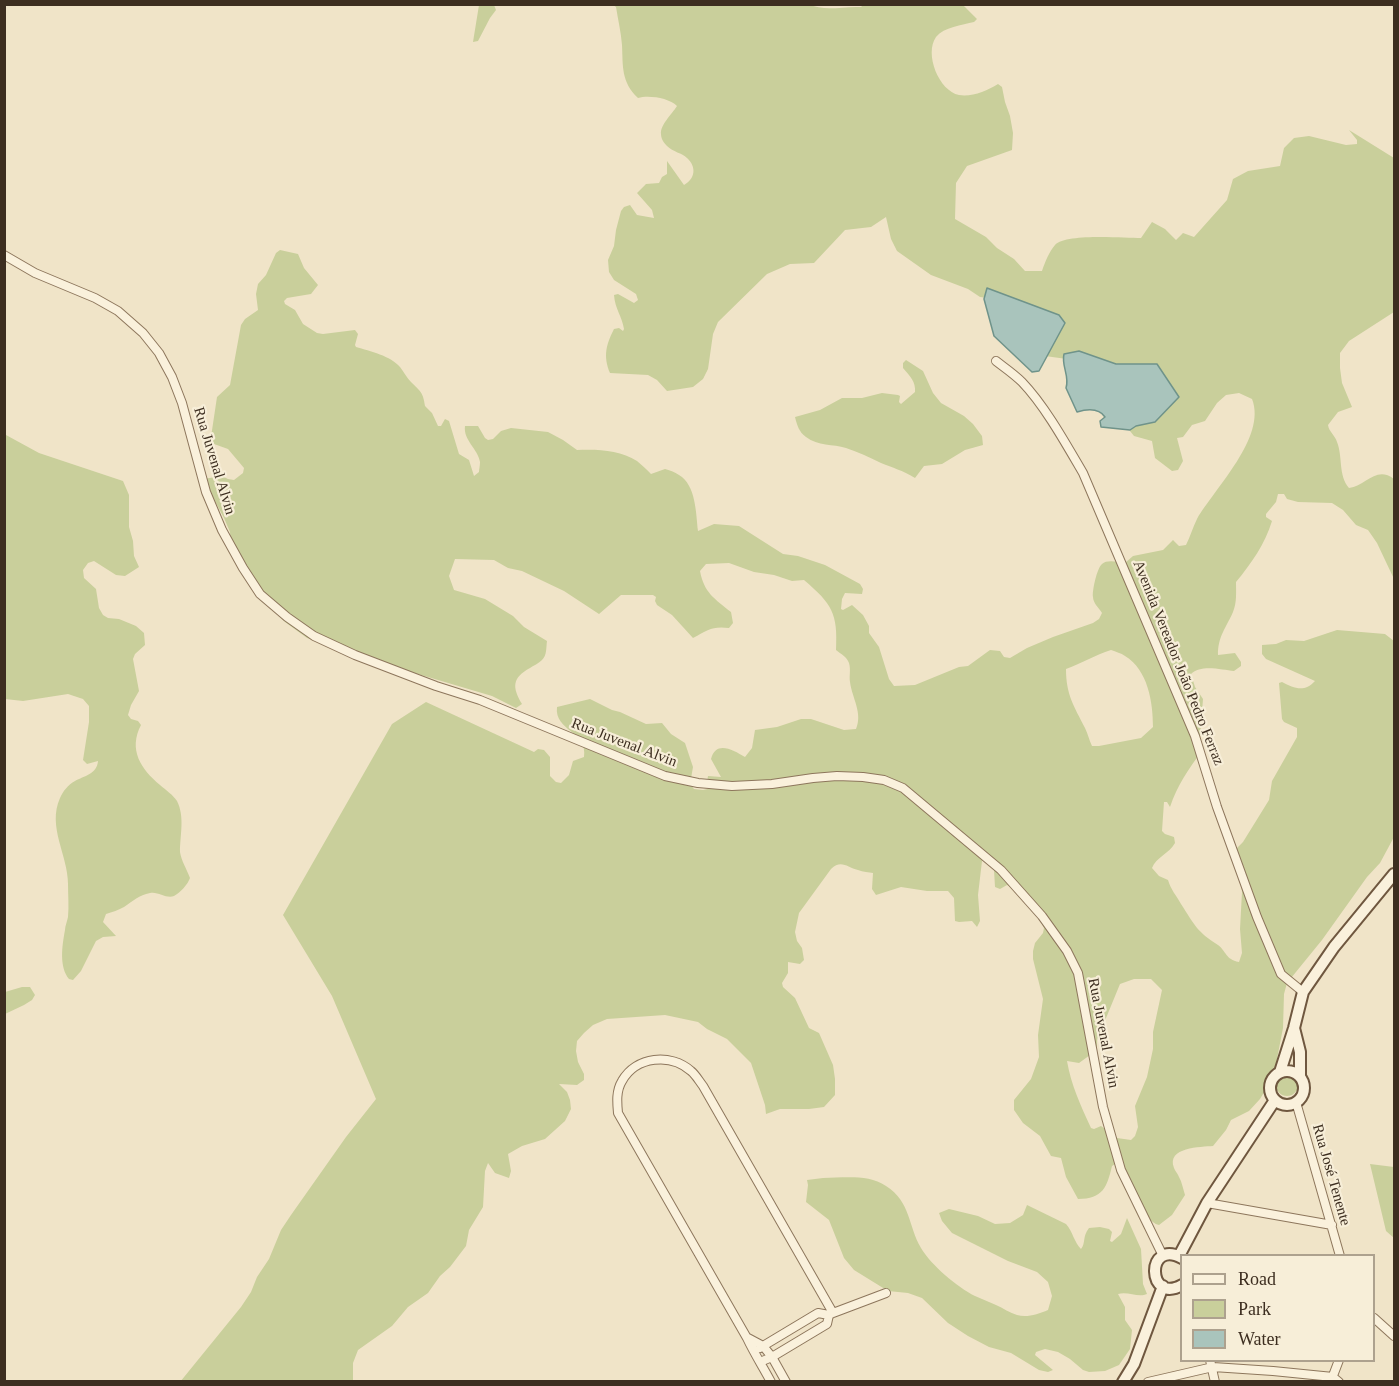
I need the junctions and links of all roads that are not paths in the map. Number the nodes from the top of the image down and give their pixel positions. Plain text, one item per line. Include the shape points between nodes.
1 (4, 255) edge
2 (996, 361) dead end
3 (1395, 874) edge
4 (1303, 992) junction
5 (1294, 1028) junction
6 (1280, 1072) junction
7 (1300, 1077) junction
8 (1275, 1100) junction
9 (1296, 1102) junction
10 (1207, 1203) junction
11 (1332, 1225) junction
12 (1182, 1254) edge
13 (1339, 1254) edge
14 (1163, 1256) junction
15 (1180, 1257) edge
16 (1163, 1286) junction
17 (1180, 1286) edge
18 (886, 1293) dead end
19 (831, 1314) junction
20 (1375, 1319) edge
21 (1395, 1336) edge
22 (747, 1338) junction
23 (763, 1346) junction
24 (754, 1352) junction
25 (772, 1357) junction
26 (760, 1362) junction
27 (1338, 1362) edge
28 (1211, 1364) edge
29 (1334, 1380) edge
30 (771, 1382) edge
31 (786, 1382) edge
32 (1124, 1382) edge
33 (1148, 1382) edge
34 (1215, 1382) edge

1 - 14 street, Rua Juvenal Alvin via 35,273 95,298 118,311 143,333 172,377 206,492 227,540 260,594 314,636 665,776 732,786 837,776 884,780 903,788 1001,870 1042,916 1078,973 1103,1107 1121,1170
2 - 4 street, Avenida Vereador João Pedro Ferraz via 1022,382 1083,473 1195,736 1217,807 1281,974
3 - 4 main road via 1334,947
4 - 5 main road
5 - 6 main road
5 - 7 main road via 1300,1052
6 - 7 main road via 1291,1071
6 - 8 main road via 1270,1085
7 - 9 main road via 1303,1093
8 - 9 main road via 1285,1105
8 - 10 main road
9 - 11 street, Rua José Tenente
10 - 11 street
10 - 12 main road
11 - 13 street, Rua José Tenente
14 - 15 main road
14 - 16 main road via 1154,1271 1157,1282
16 - 17 main road via 1173,1289
16 - 32 main road
18 - 19 street
19 - 22 street via 703,1086 691,1071 676,1062 650,1060 629,1071 622,1081 618,1113
19 - 23 street via 818,1313
19 - 25 street via 827,1324
20 - 21 street
22 - 23 street
22 - 24 street
23 - 24 street
23 - 25 street
24 - 26 street
25 - 26 street
25 - 31 street
26 - 30 street
27 - 29 street
28 - 29 street
28 - 33 street
28 - 34 street

